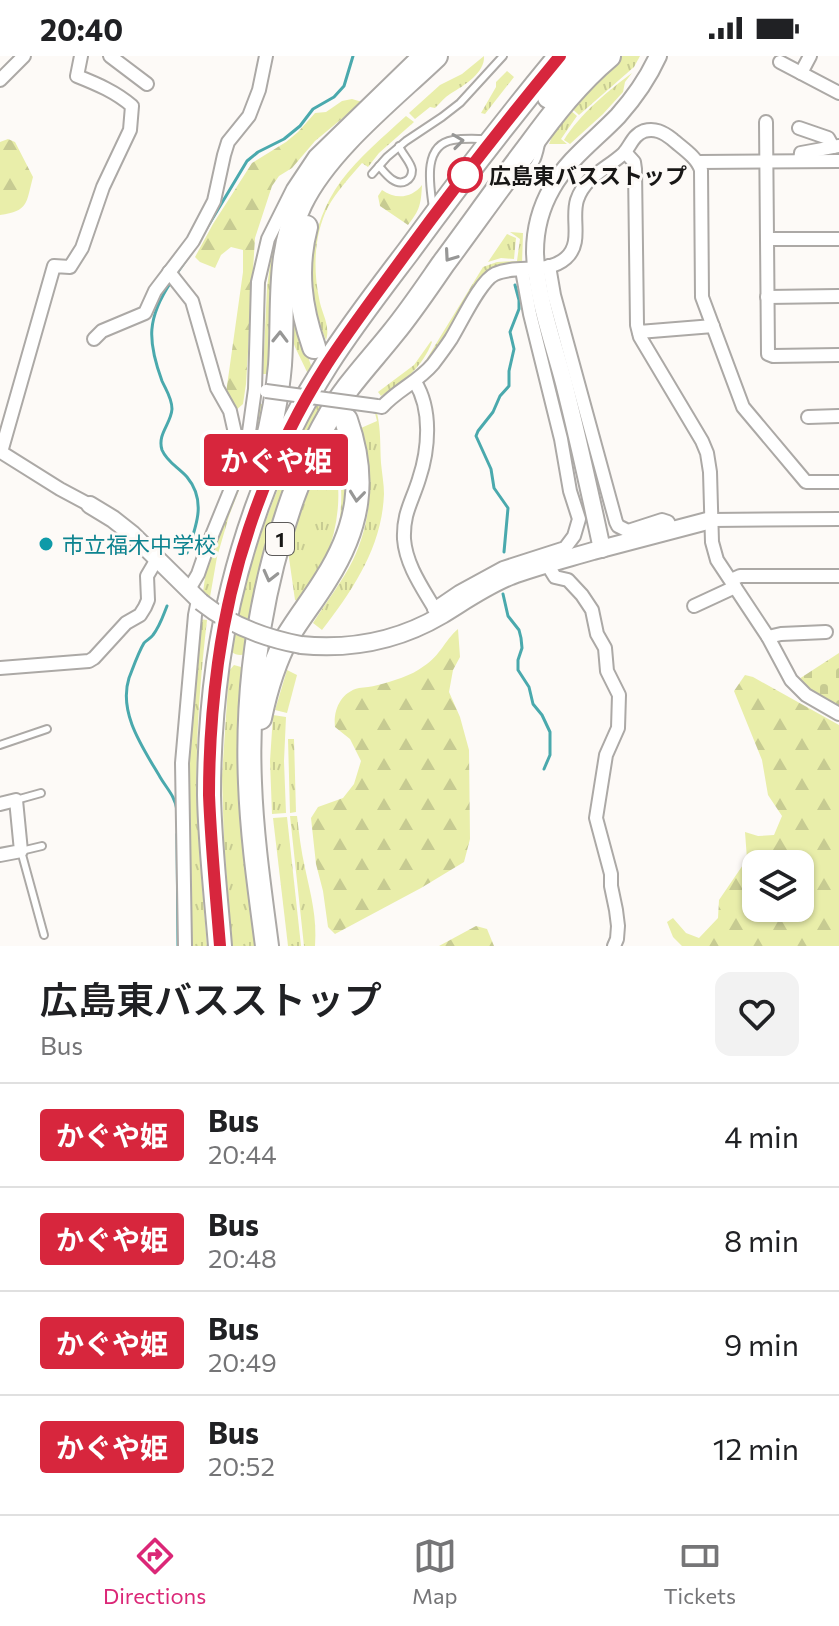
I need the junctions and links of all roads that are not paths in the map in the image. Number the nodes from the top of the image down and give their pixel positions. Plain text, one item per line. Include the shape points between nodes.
1 (24, 56) edge
2 (81, 56) edge
3 (110, 56) edge
4 (266, 56) edge
5 (418, 56) edge
6 (436, 56) edge
7 (454, 56) edge
8 (503, 56) edge
9 (541, 56) edge
10 (560, 56) edge
11 (584, 56) edge
12 (609, 56) edge
13 (658, 56) edge
14 (810, 56) edge
15 (780, 62) dead end
16 (801, 73) junction
17 (0, 80) edge
18 (147, 84) dead end
19 (839, 93) edge
20 (766, 122) dead end
21 (799, 128) dead end
22 (489, 139) junction
23 (399, 146) junction
24 (836, 147) edge
25 (625, 152) junction
26 (767, 161) junction
27 (800, 161) junction
28 (839, 161) edge
29 (699, 162) junction
30 (379, 166) junction
31 (372, 174) dead end
32 (495, 192) junction
33 (434, 215) junction
34 (767, 239) junction
35 (839, 239) edge
36 (536, 268) junction
37 (169, 272) junction
38 (839, 296) edge
39 (767, 297) junction
40 (713, 326) junction
41 (639, 332) junction
42 (94, 339) dead end
43 (314, 347) dead end
44 (839, 355) edge
45 (415, 382) junction
46 (260, 390) junction
47 (839, 416) edge
48 (808, 417) dead end
49 (346, 420) dead end
50 (244, 451) junction
51 (839, 482) edge
52 (90, 505) joint
53 (839, 519) edge
54 (711, 520) junction
55 (672, 530) junction
56 (602, 549) junction
57 (157, 559) junction
58 (547, 564) junction
59 (839, 576) edge
60 (733, 584) junction
61 (196, 598) junction
62 (694, 606) dead end
63 (436, 613) junction
64 (826, 632) dead end
65 (768, 637) junction
66 (218, 661) junction
67 (0, 668) edge
68 (839, 714) edge
69 (47, 729) dead end
70 (0, 745) edge
71 (41, 793) dead end
72 (16, 800) junction
73 (0, 804) edge
74 (42, 846) dead end
75 (21, 851) junction
76 (0, 855) edge
77 (44, 935) dead end
78 (266, 937) edge
79 (185, 946) edge
80 (220, 946) edge
81 (614, 946) edge

1 - 17 street
2 - 52 street via 77,76 132,106 130,130 82,248 70,267 54,266 1,452
3 - 18 street
4 - 37 street via 249,116 228,142 214,201
5 - 46 street via 315,156 283,209 264,252 258,282
66 -> 6 highway via 235,557 274,409 287,238 312,184 336,152
7 - 43 highway via 348,156 315,202 299,270 304,318
8 - 23 lane via 460,103
9 - 22 highway via 501,108
10 - 22 highway
11 - 32 highway via 538,112
12 - 32 highway via 553,115
13 - 36 street via 629,104 552,187 537,232
14 - 16 street
15 - 16 street
16 - 19 street
20 - 26 street
21 - 24 street via 828,138
22 - 33 highway, 1
33 -> 22 lane via 429,179 435,152 450,140
23 - 30 lane
23 - 30 lane via 411,167 409,180 397,182
24 - 27 street via 801,153
25 - 29 street via 637,134 657,130
25 - 36 street via 582,189 572,253 558,264
25 - 41 street via 635,169
26 - 27 street
26 - 29 street
26 - 34 street
27 - 28 street
29 - 40 street via 702,297
30 - 31 lane
32 -> 78 highway, 1 via 341,396 313,449 272,565 254,657 249,718 250,786
33 - 66 highway, 1 via 333,356 289,432 248,535
34 - 35 street
34 - 39 street
36 - 45 street via 493,275 450,341
36 - 55 street via 557,305 618,526 628,531 662,520
36 - 56 street
36 - 63 street via 530,314 579,519 565,548 503,568 459,592
37 - 42 street via 145,313
37 - 50 street via 192,301 217,388
38 - 39 street
39 - 44 street via 768,354
40 - 41 street
40 - 51 street via 743,407 806,482
41 - 54 street via 707,453
45 - 46 street, bridge via 382,407
45 - 63 street via 423,394 426,431 404,541
46 - 50 street
47 - 48 street
49 -> 78 highway via 359,479 351,529 336,563 281,650 259,722 256,793
50 - 61 street via 198,574
52 - 57 street
53 - 54 street
54 - 55 street
54 - 60 street via 717,560
55 - 56 street
56 - 58 street
57 - 61 street
57 - 67 street via 147,576 148,600 140,615 94,658
58 - 63 street
58 - 81 street via 592,610 607,671 619,695 618,728 606,755 596,818 611,874 618,926
59 - 60 street via 740,576
60 - 62 street
60 - 65 street
61 - 63 street, bridge via 245,629 301,645 372,643 404,634
61 - 79 street via 182,763
64 - 65 street
65 - 68 street via 791,680
66 - 80 highway, 1 via 209,794
69 - 70 lane
71 - 72 lane
72 - 73 street
72 - 75 street
74 - 75 lane
75 - 76 street
75 - 77 lane

